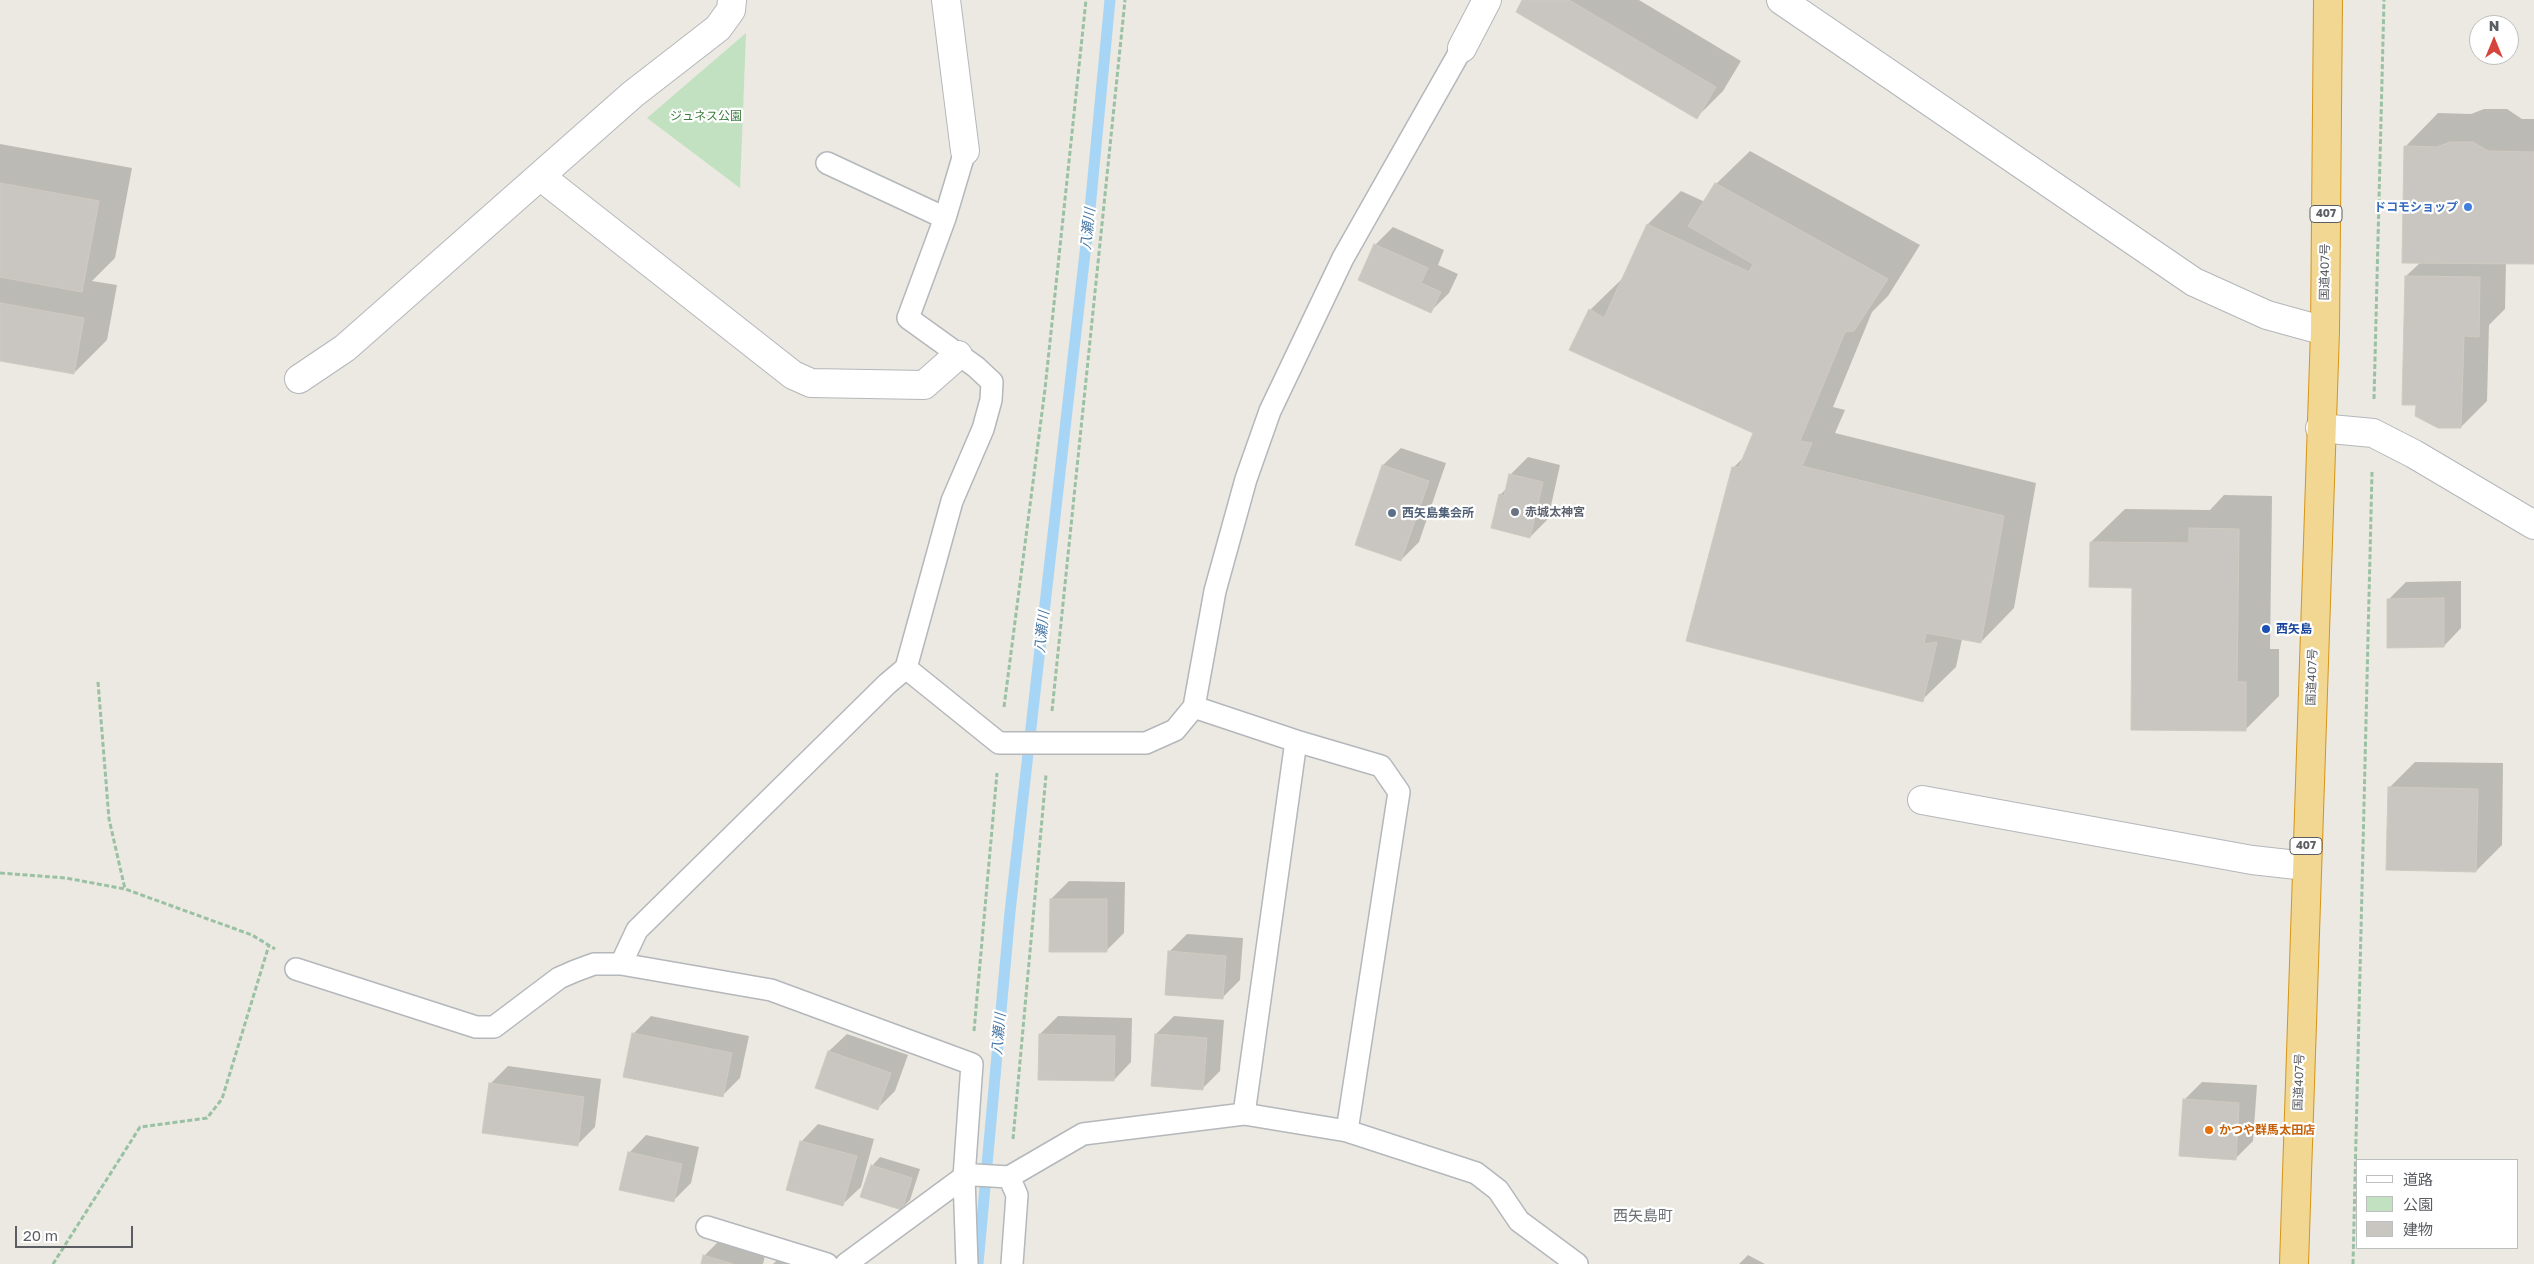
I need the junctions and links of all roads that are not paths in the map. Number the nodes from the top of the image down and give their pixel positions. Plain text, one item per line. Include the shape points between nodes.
1 (732, 0) edge
2 (946, 0) edge
3 (1487, 0) edge
4 (1781, 0) edge
5 (2328, 0) edge
6 (1462, 48) joint
7 (965, 151) joint
8 (827, 163) dead end
9 (540, 176) junction
10 (945, 218) junction
11 (2325, 331) junction
12 (958, 355) junction
13 (299, 380) dead end
14 (2320, 428) junction
15 (2534, 525) edge
16 (906, 668) junction
17 (1194, 707) junction
18 (1296, 741) junction
19 (1922, 800) dead end
20 (2306, 866) junction
21 (621, 964) junction
22 (296, 969) road end
23 (1244, 1114) junction
24 (1347, 1131) junction
25 (969, 1176) junction
26 (1010, 1177) junction
27 (708, 1227) dead end
28 (827, 1264) edge
29 (846, 1264) edge
30 (967, 1264) edge
31 (1012, 1264) edge
32 (1577, 1264) edge
33 (2294, 1264) edge

1 - 9 street via 731,10 718,28 633,94
2 - 7 street
3 - 6 street
4 - 11 street via 2194,282 2267,315
5 - 11 highway, 国道407号 / 407
6 - 17 lane via 1344,258 1270,411 1246,479 1215,591
7 - 10 lane
8 - 10 lane
9 - 12 street via 793,375 811,383 924,385
9 - 13 street via 345,348
10 - 12 lane via 908,318
11 - 14 highway, 国道407号 / 407
12 - 16 lane via 992,382 991,400 983,430 952,501
14 - 15 street via 2373,433
14 - 20 highway, 国道407号 / 407
16 - 17 lane via 1005,743 1146,743 1175,730
16 - 21 lane via 638,930
17 - 18 lane
18 - 23 lane
18 - 24 lane via 1381,766 1399,792
19 - 20 street via 2252,860
20 - 33 highway, 国道407号 / 407
21 - 22 lane via 594,964 575,971 559,978 494,1026 476,1027
21 - 25 lane via 771,990 972,1064
23 - 24 lane
23 - 26 lane via 1083,1134
24 - 32 lane via 1476,1173 1498,1190 1519,1221
25 - 26 lane
25 - 29 lane
25 - 30 lane
26 - 31 lane via 1017,1196
27 - 28 lane

